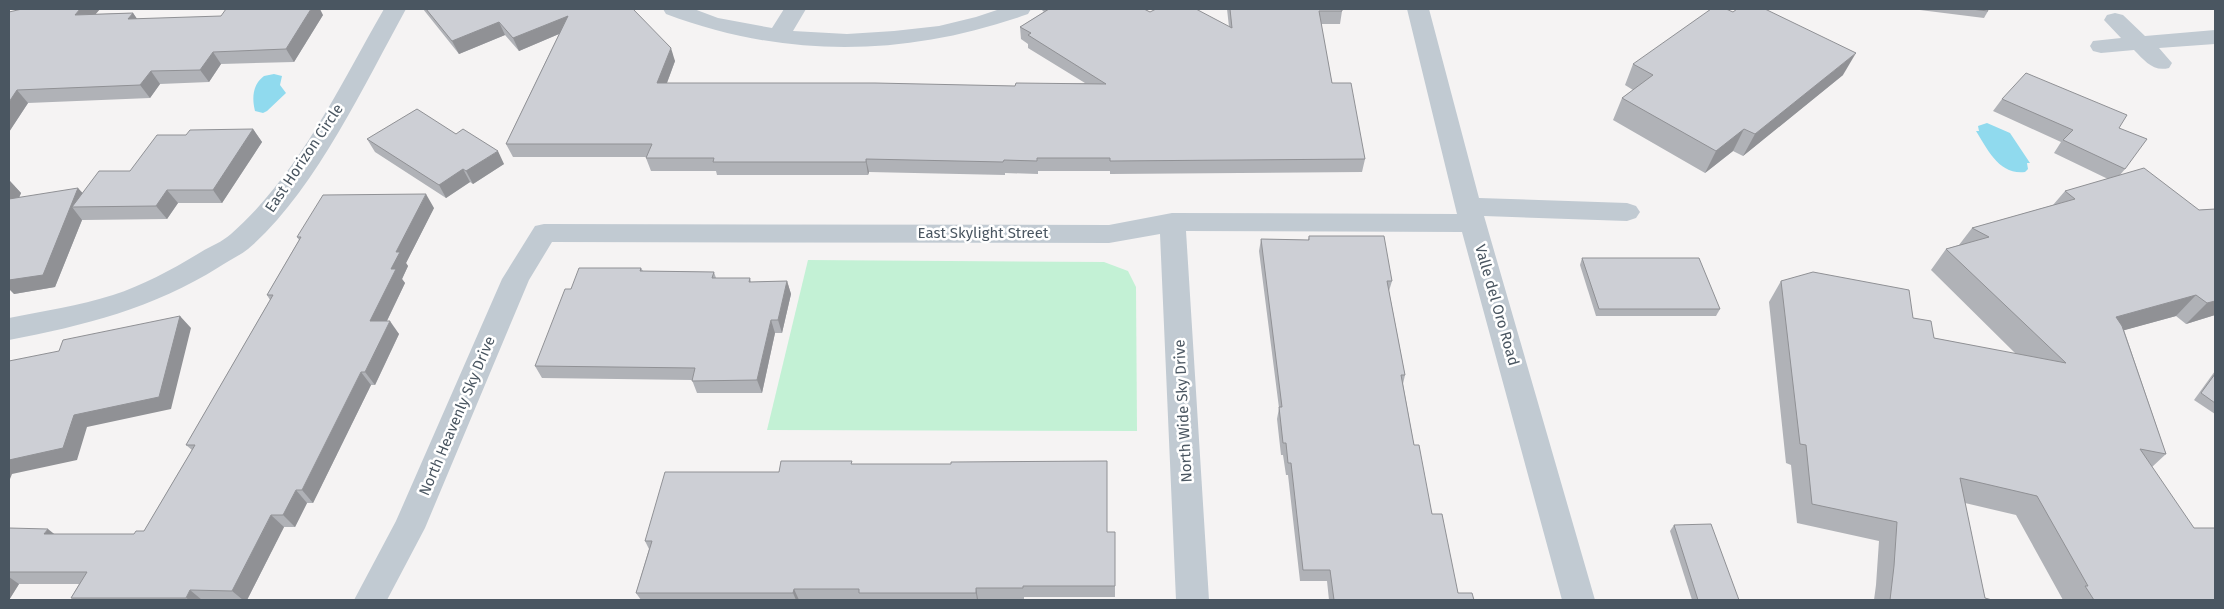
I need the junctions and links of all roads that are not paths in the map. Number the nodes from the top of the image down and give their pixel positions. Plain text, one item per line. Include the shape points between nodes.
1 (395, 9) edge
2 (674, 9) edge
3 (795, 9) edge
4 (1020, 9) edge
5 (1418, 9) edge
6 (2115, 20) dead end
7 (779, 36) junction
8 (2215, 37) edge
9 (2139, 43) junction
10 (2102, 46) dead end
11 (2160, 63) dead end
12 (1627, 212) dead end
13 (1471, 215) junction
14 (1172, 222) junction
15 (544, 233) joint
16 (9, 329) edge
17 (370, 600) edge
18 (1193, 600) edge
19 (1579, 600) edge

1 - 16 street, East Horizon Circle via 306,161 273,208 239,242 193,271 140,296 91,312
2 - 7 street via 707,23
3 - 7 street
4 - 7 street via 944,31 898,38 832,40
5 - 13 street, Valle del Oro Road
6 - 9 street
8 - 9 street
9 - 10 street
9 - 11 street
12 - 13 street
13 - 14 street, East Skylight Street via 1421,224
13 - 19 street, Valle del Oro Road
14 - 15 street, East Skylight Street via 1109,234
14 - 18 street, North Wide Sky Drive
15 - 17 street, North Heavenly Sky Drive via 516,279 409,528

